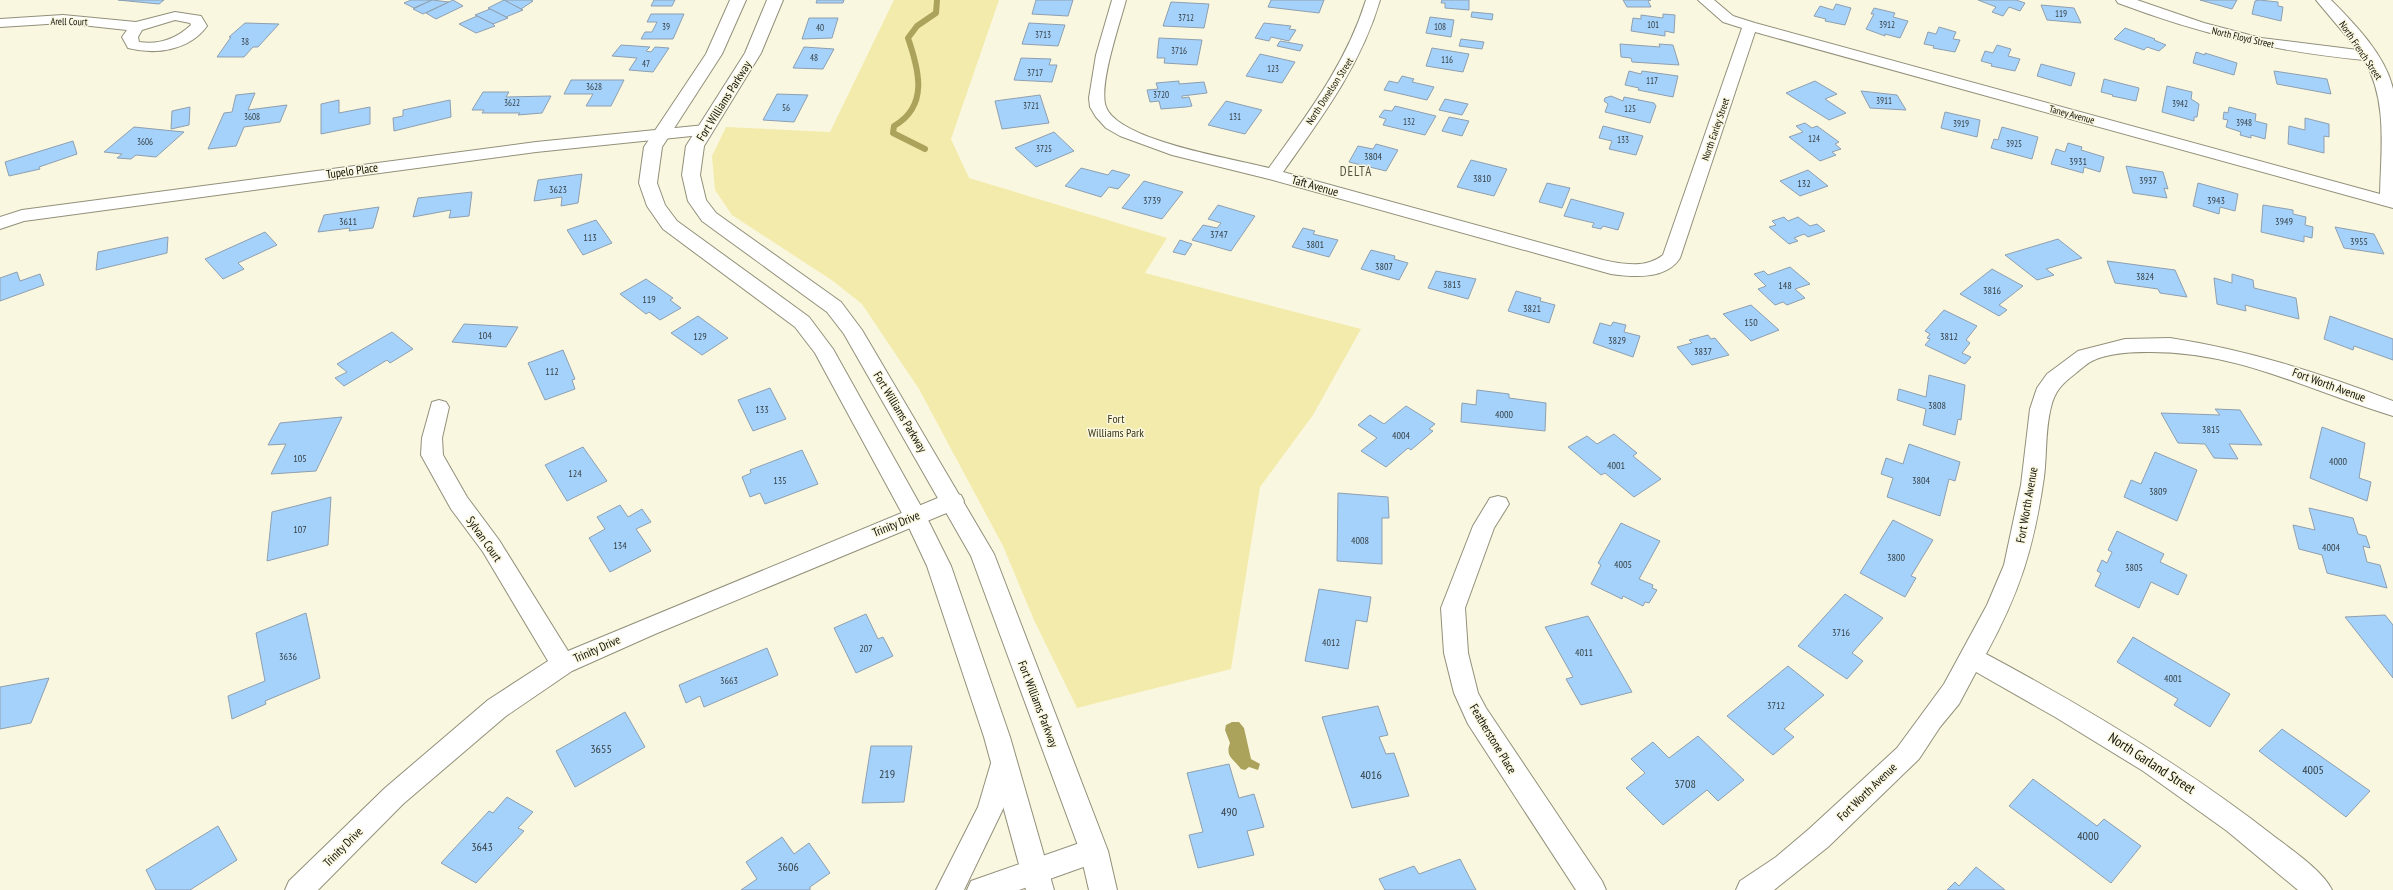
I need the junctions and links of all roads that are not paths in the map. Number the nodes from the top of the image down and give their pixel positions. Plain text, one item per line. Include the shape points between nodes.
1 (738, 0) edge
2 (775, 0) edge
3 (1119, 0) edge
4 (1372, 0) edge
5 (1705, 0) edge
6 (2123, 0) edge
7 (2323, 0) edge
8 (0, 23) edge
9 (1750, 26) junction
10 (137, 27) dead end
11 (2368, 56) junction
12 (706, 130) junction
13 (663, 133) junction
14 (1273, 174) junction
15 (2391, 202) edge
16 (0, 223) edge
17 (1649, 270) joint
18 (439, 407) dead end
19 (2393, 409) edge
20 (952, 500) junction
21 (1498, 504) dead end
22 (915, 516) junction
23 (1971, 658) junction
24 (563, 664) junction
25 (1003, 761) junction
26 (1094, 851) junction
27 (1037, 881) edge
28 (299, 890) edge
29 (950, 890) edge
30 (981, 890) edge
31 (1103, 890) edge
32 (1592, 890) edge
33 (1750, 890) edge
34 (2318, 890) edge

1 - 13 street via 714,54
2 - 12 street, Fort Williams Parkway via 753,53
3 - 14 street, Taft Avenue via 1097,89 1098,107 1108,121 1147,142
4 - 14 street, North Donelson Street via 1363,33 1354,53
5 - 9 street via 1728,19
6 - 11 street, North Floyd Street via 2244,39
7 - 11 street, North French Street
8 - 10 street, Arell Court via 63,19
9 - 15 street, Taney Avenue
9 - 17 street, North Earley Street via 1671,258 1662,266
11 - 15 street, North French Street via 2382,80 2387,97 2390,119
12 - 13 street, Tupelo Place
12 - 20 street, Fort Williams Parkway via 696,146 691,175 696,200 709,217 730,234 834,307 852,330
13 - 16 street, Tupelo Place via 334,173 22,216
13 - 22 street via 653,147 648,183 656,206 670,225 802,322 823,349
14 - 17 street, Taft Avenue via 1602,266 1634,271
18 - 24 street, Sylvan Court via 432,438 432,455 459,503 491,546
19 - 23 street, Fort Worth Avenue via 2274,365 2239,355 2196,348 2126,346 2104,349 2076,362 2053,380 2042,400 2036,433 2035,463 2019,551 2009,582
20 - 22 street, Trinity Drive
20 - 26 street, Fort Williams Parkway via 982,554
21 - 32 street, Featherstone Place via 1484,526 1453,608 1456,653 1466,693 1477,716
22 - 24 street, Trinity Drive
22 - 25 street via 940,566
23 - 33 street, Fort Worth Avenue via 1950,696 1918,742 1805,851
23 - 34 street, North Garland Street via 2059,705 2150,760 2251,833
24 - 28 street, Trinity Drive via 497,708 394,796
25 - 27 street
25 - 29 street via 990,809
26 - 27 street
26 - 31 street, Fort Williams Parkway
27 - 30 street

